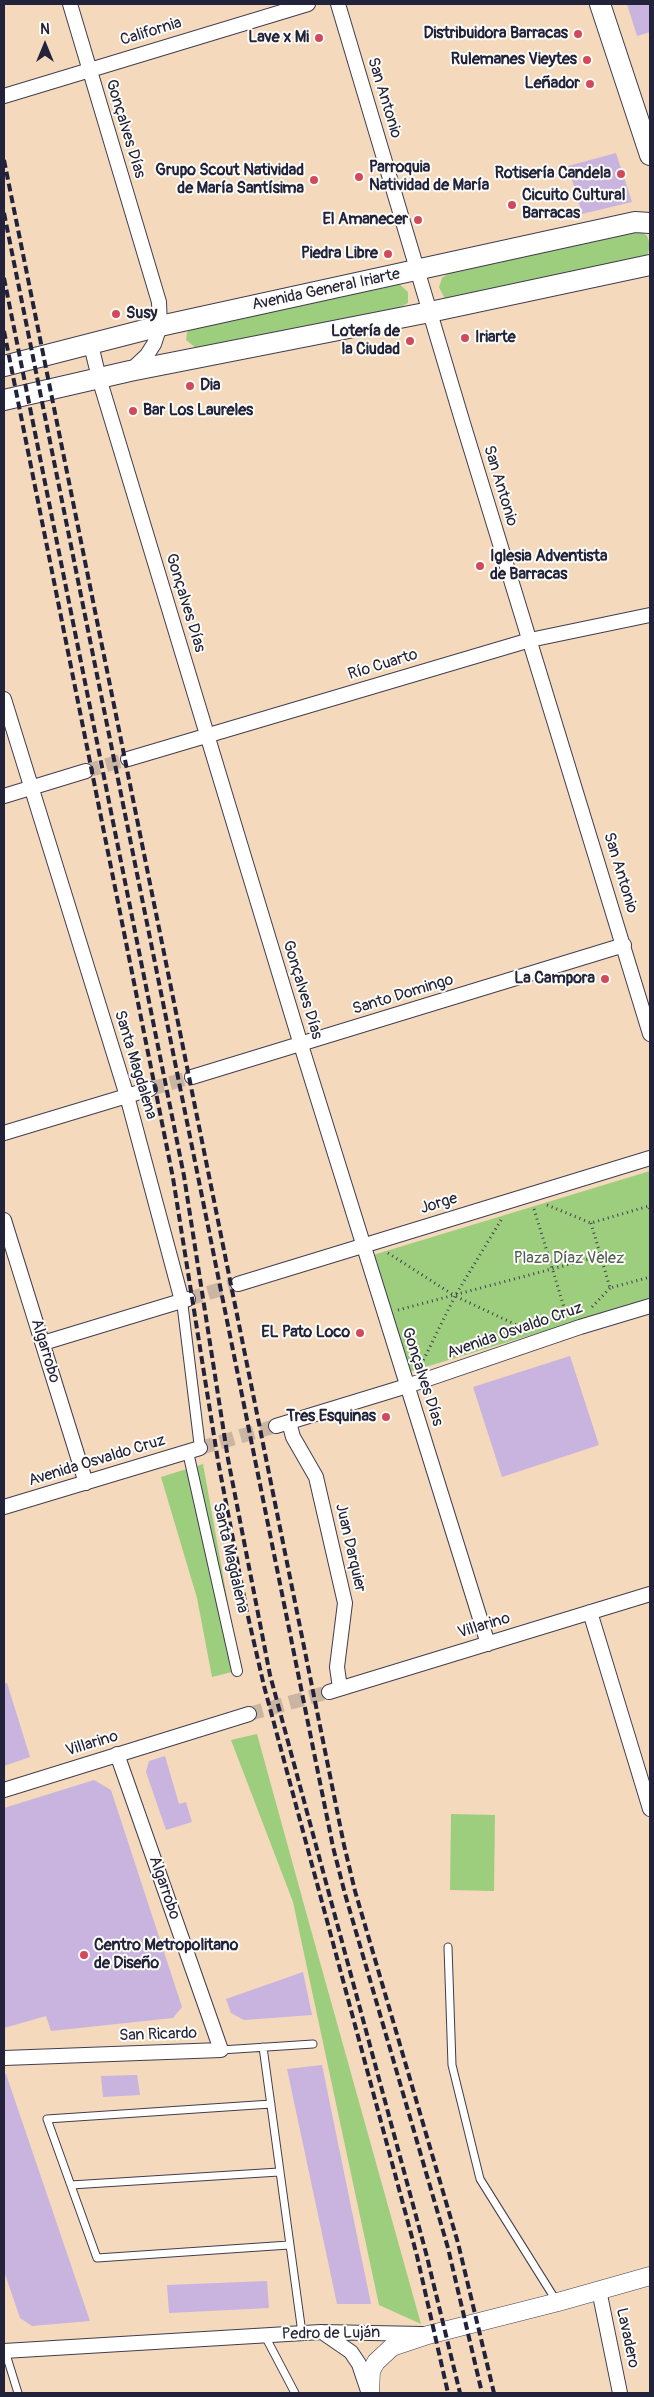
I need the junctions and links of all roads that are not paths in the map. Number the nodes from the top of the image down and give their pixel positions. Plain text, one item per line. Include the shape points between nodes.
1 (70, 4) edge
2 (308, 4) edge
3 (338, 4) edge
4 (600, 4) edge
5 (89, 69) junction
6 (4, 96) edge
7 (650, 155) edge
8 (650, 223) edge
9 (650, 265) edge
10 (417, 270) junction
11 (430, 312) junction
12 (160, 326) junction
13 (91, 345) junction
14 (4, 366) edge
15 (130, 371) junction
16 (99, 378) junction
17 (4, 400) edge
18 (650, 615) edge
19 (530, 640) junction
20 (4, 699) edge
21 (207, 736) junction
22 (128, 759) tunnel mouth
23 (86, 771) tunnel mouth
24 (30, 788) junction
25 (4, 796) edge
26 (624, 945) junction
27 (650, 1034) edge
28 (301, 1045) junction
29 (192, 1076) tunnel mouth
30 (150, 1089) tunnel mouth
31 (127, 1096) junction
32 (4, 1133) edge
33 (650, 1158) edge
34 (4, 1220) edge
35 (363, 1246) junction
36 (238, 1284) tunnel mouth
37 (185, 1300) junction
38 (650, 1306) edge
39 (43, 1343) junction
40 (407, 1386) junction
41 (283, 1424) joint
42 (194, 1450) junction
43 (86, 1483) junction
44 (4, 1508) edge
45 (650, 1594) edge
46 (590, 1612) junction
47 (488, 1644) junction
48 (237, 1671) dead end
49 (334, 1690) joint
50 (249, 1714) tunnel mouth
51 (117, 1754) junction
52 (4, 1790) edge
53 (650, 1809) edge
54 (448, 1947) dead end
55 (313, 2044) dead end
56 (263, 2048) junction
57 (221, 2050) junction
58 (4, 2058) edge
59 (271, 2104) junction
60 (280, 2172) junction
61 (71, 2185) junction
62 (289, 2245) junction
63 (650, 2276) edge
64 (599, 2290) junction
65 (558, 2302) junction
66 (321, 2332) junction
67 (302, 2333) junction
68 (265, 2335) junction
69 (428, 2335) junction
70 (4, 2350) edge
71 (18, 2393) edge
72 (295, 2393) edge
73 (370, 2393) edge
74 (620, 2393) edge

1 - 5 street, Gonçalves Días
2 - 5 street, California
3 - 10 street, San Antonio
4 - 7 main road
5 - 6 street, California
5 - 12 street, Gonçalves Días via 159,302
8 - 10 main road, Avenida General Iriarte via 635,222
9 - 11 main road
10 - 11 street, San Antonio
10 - 12 main road, Avenida General Iriarte
11 - 15 main road
11 - 19 street, San Antonio
12 - 13 main road, Avenida General Iriarte
12 - 15 street, Gonçalves Días via 148,355
13 - 14 main road, Avenida General Iriarte
13 - 16 street, Gonçalves Días
15 - 16 main road
16 - 17 main road
16 - 21 street, Gonçalves Días
18 - 19 street, Río Cuarto
19 - 21 street, Río Cuarto
19 - 26 street, San Antonio
20 - 24 street, Santa Magdalena
21 - 22 street, Río Cuarto
21 - 28 street, Gonçalves Días
23 - 24 street
24 - 25 street
24 - 31 street, Santa Magdalena
26 - 27 street, San Antonio
26 - 28 street, Santo Domingo
28 - 29 street, Santo Domingo
28 - 35 street, Gonçalves Días
30 - 31 street
31 - 32 street
31 - 37 street, Santa Magdalena
33 - 35 street, Jorge
34 - 39 street, Algarrobo
35 - 36 street, Jorge
35 - 40 street, Gonçalves Días
37 - 39 street
37 - 42 street, Santa Magdalena
38 - 40 street, Avenida Osvaldo Cruz
39 - 43 street, Algarrobo
40 - 41 street, Avenida Osvaldo Cruz
40 - 47 street, Gonçalves Días
41 - 49 street, Juan Darquier via 316,1477 344,1602
42 - 43 street, Avenida Osvaldo Cruz
42 - 48 street, Santa Magdalena
43 - 44 street, Avenida Osvaldo Cruz
45 - 46 street, Villarino
46 - 47 street, Villarino
46 - 53 street
47 - 49 street, Villarino
50 - 51 street, Villarino
51 - 52 street, Villarino
51 - 57 street, Algarrobo
54 - 65 lane via 452,2066 480,2178
55 - 56 lane, San Ricardo
56 - 57 lane, San Ricardo
56 - 59 lane
57 - 58 street, San Ricardo
59 - 60 lane
59 - 61 lane via 47,2120
60 - 61 lane
60 - 62 lane
61 - 62 lane via 97,2258
62 - 67 lane
63 - 64 street, Pedro de Luján
64 - 65 street, Pedro de Luján
64 - 74 street, Lavadero
65 - 69 street, Pedro de Luján
66 - 67 street, Pedro de Luján
66 - 69 street, Pedro de Luján
66 - 73 street via 351,2352
67 - 68 street, Pedro de Luján
68 - 70 street, Pedro de Luján
68 - 72 lane
69 - 73 street via 392,2347 382,2354 371,2371
70 - 71 lane

